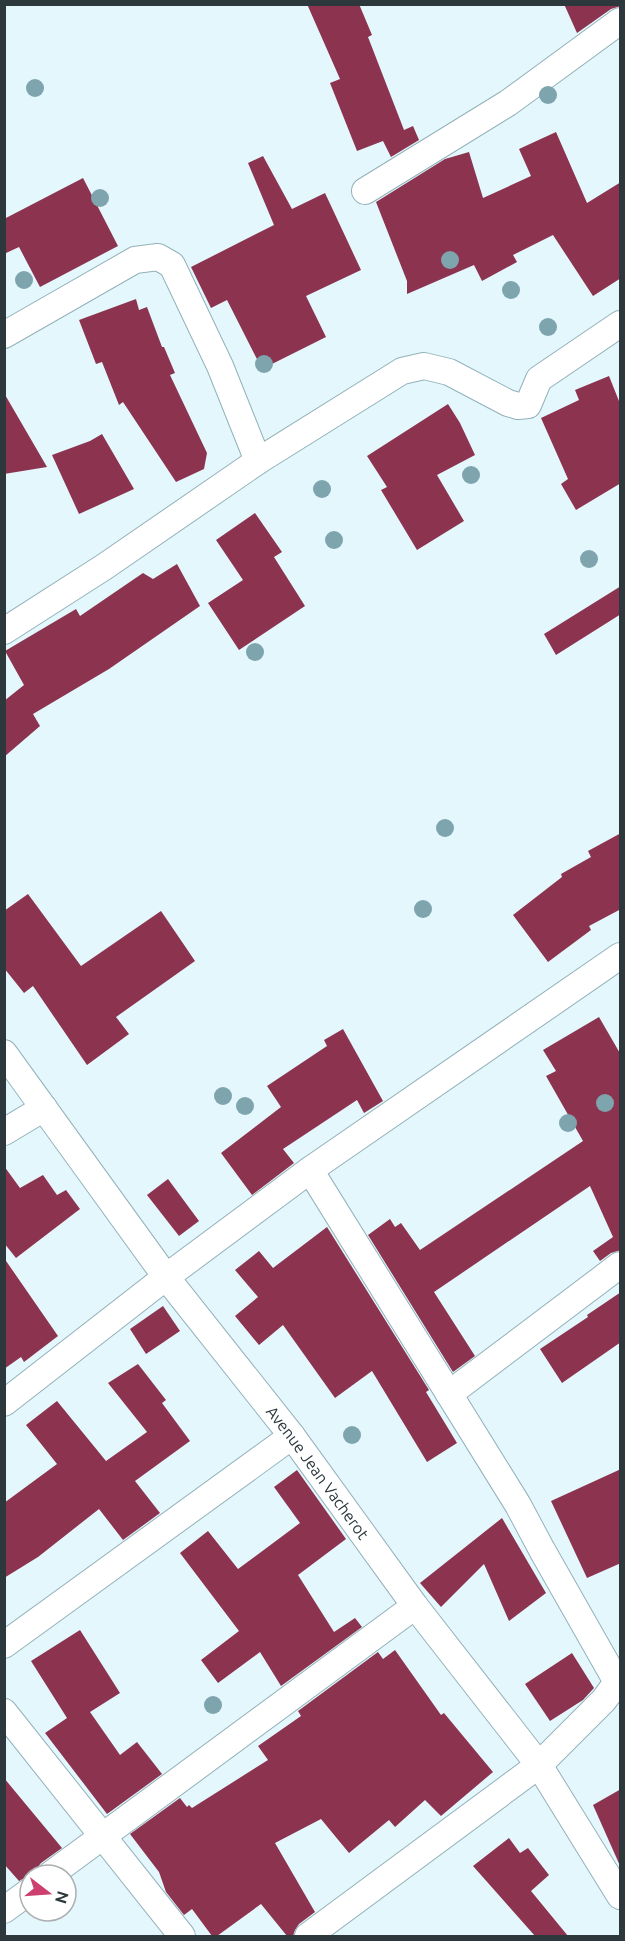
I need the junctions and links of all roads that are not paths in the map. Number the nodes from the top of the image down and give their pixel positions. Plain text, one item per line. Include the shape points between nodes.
1 (621, 21) edge
2 (365, 191) dead end
3 (621, 324) edge
4 (4, 335) edge
5 (258, 461) junction
6 (4, 631) edge
7 (621, 956) edge
8 (4, 1053) edge
9 (44, 1108) junction
10 (4, 1132) edge
11 (310, 1170) junction
12 (621, 1265) edge
13 (166, 1277) junction
14 (449, 1394) junction
15 (4, 1403) edge
16 (292, 1436) junction
17 (415, 1606) junction
18 (4, 1646) edge
19 (619, 1677) edge
20 (4, 1712) edge
21 (539, 1765) junction
22 (101, 1836) junction
23 (66, 1863) edge
24 (621, 1896) edge
25 (18, 1900) edge
26 (4, 1910) edge
27 (182, 1936) edge
28 (308, 1936) edge

1 - 2 street via 508,103
3 - 5 street via 540,379 528,405 508,403 449,372 424,366 402,371
4 - 5 street via 135,260 158,257 172,265 220,366
5 - 6 street
7 - 11 street
8 - 9 street, Avenue Jean Vacherot
9 - 10 street
9 - 13 street, Avenue Jean Vacherot
11 - 13 street
11 - 14 street
12 - 14 street
13 - 15 street
13 - 16 street, Avenue Jean Vacherot
14 - 19 street
16 - 17 street, Avenue Jean Vacherot
16 - 18 street
17 - 21 street, Avenue Jean Vacherot
17 - 22 street
19 - 21 street via 604,1700
20 - 22 street
21 - 24 street, Avenue Jean Vacherot
21 - 28 street
22 - 23 street
22 - 27 street
25 - 26 street

